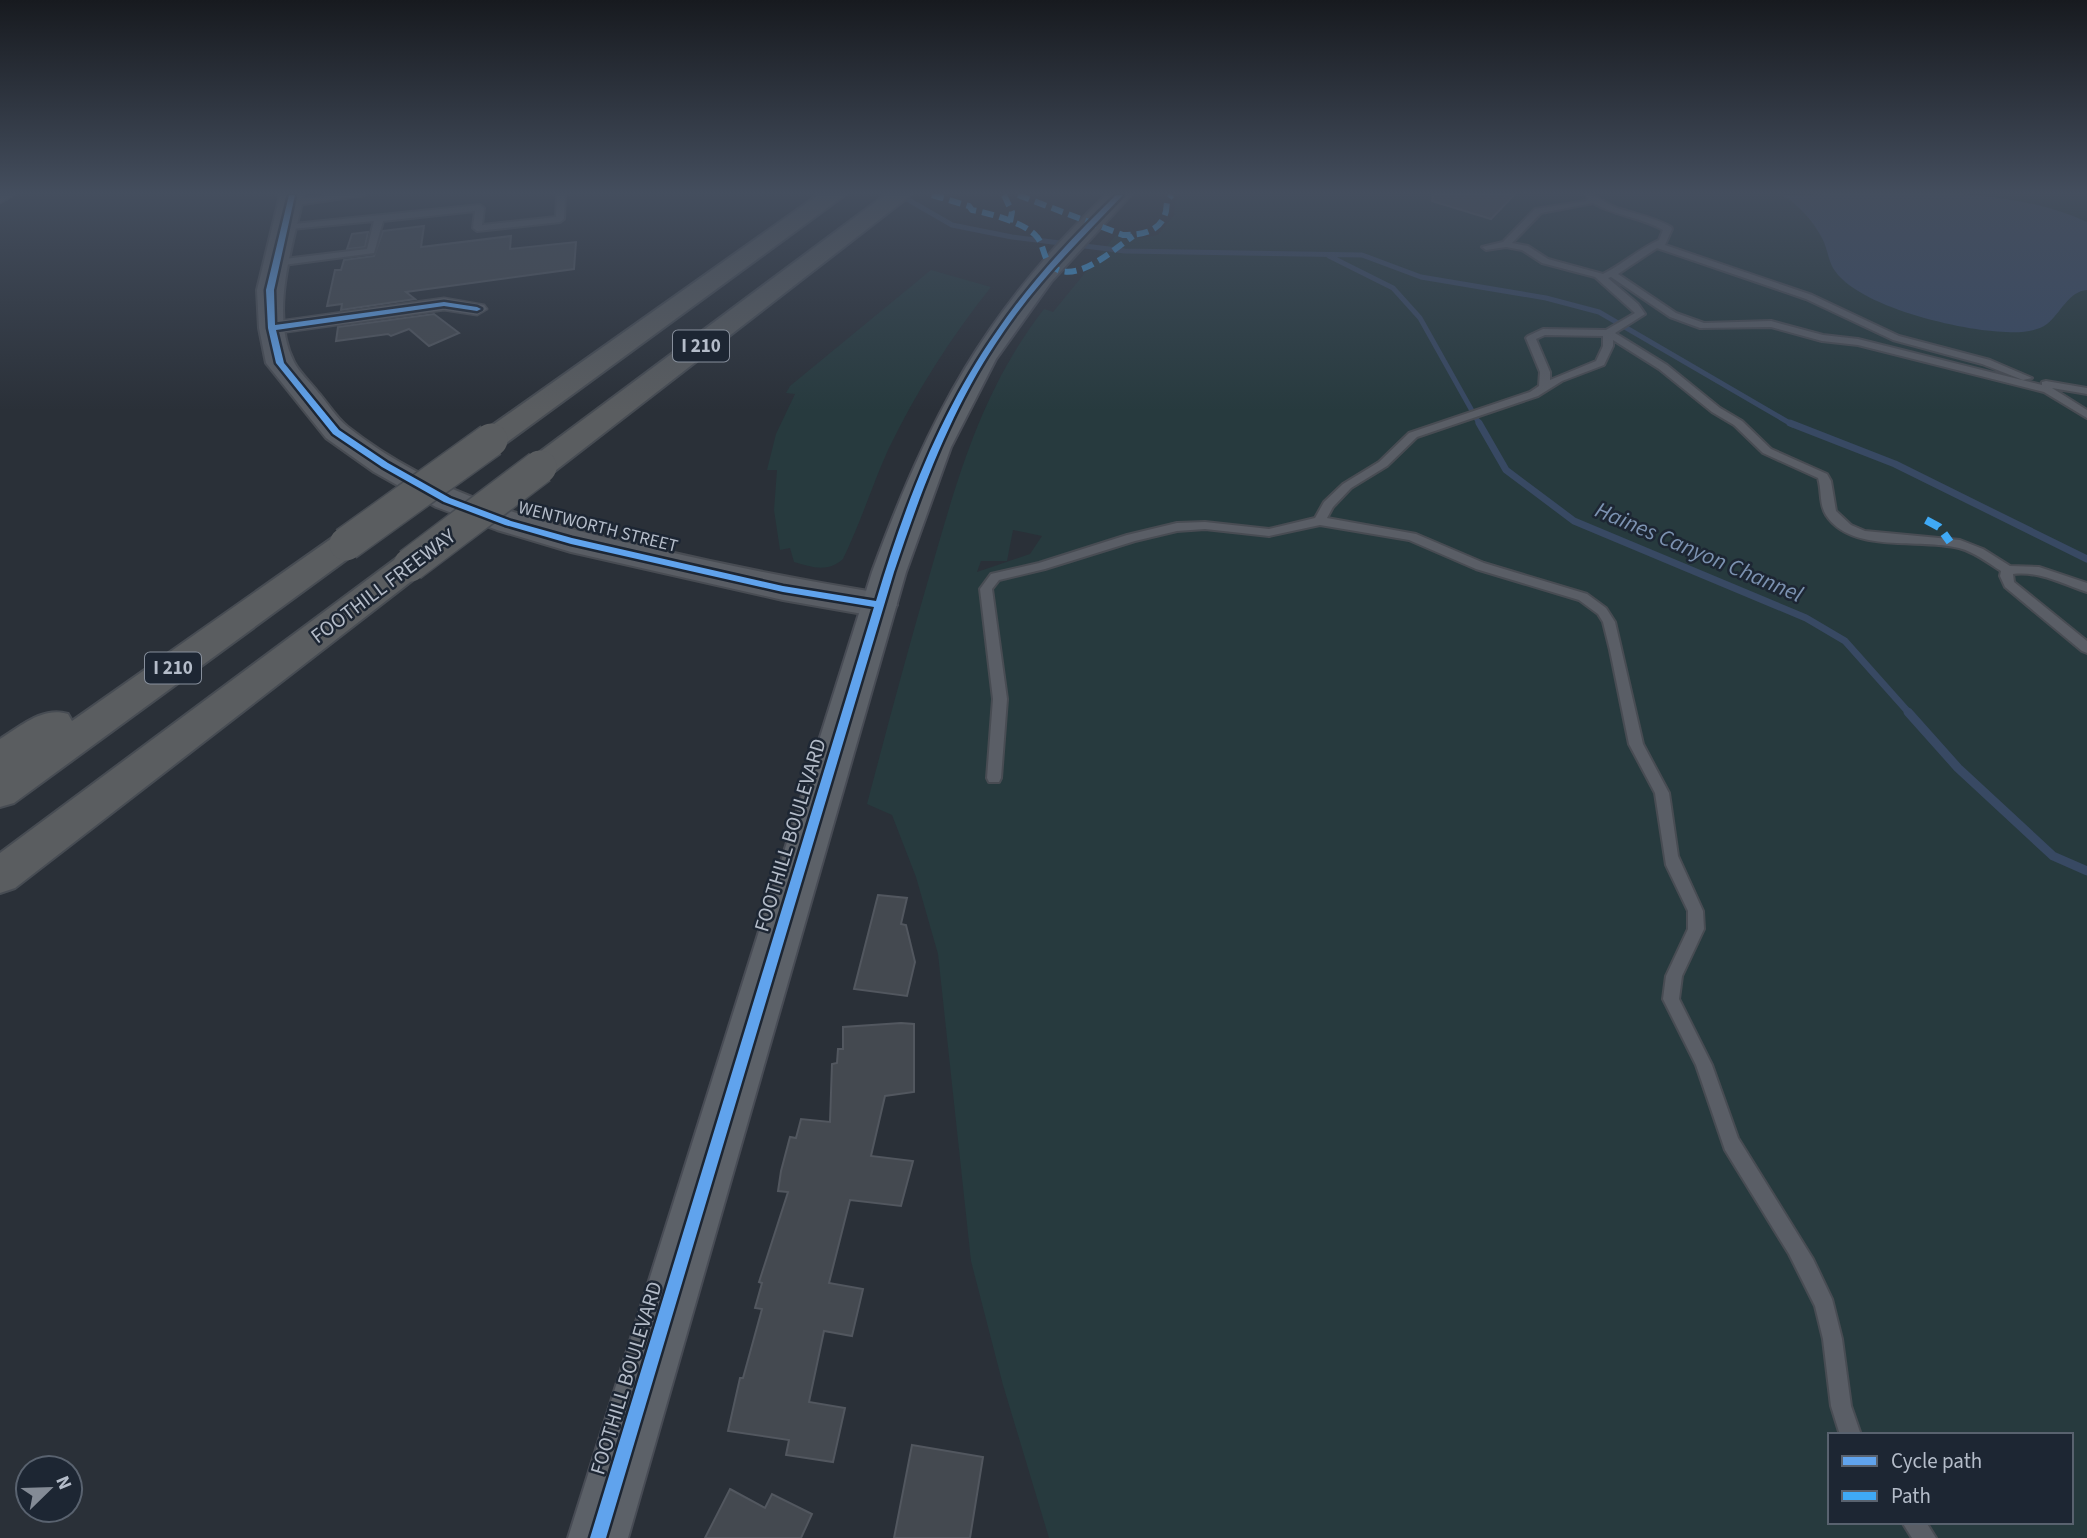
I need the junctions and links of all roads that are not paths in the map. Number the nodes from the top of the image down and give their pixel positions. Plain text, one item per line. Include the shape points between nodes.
1 (275, 267) edge
2 (734, 267) edge
3 (804, 267) edge
4 (1049, 267) edge
5 (1567, 267) edge
6 (1622, 267) edge
7 (1721, 267) edge
8 (1612, 274) junction
9 (1598, 275) junction
10 (477, 309) dead end
11 (272, 328) junction
12 (1608, 333) junction
13 (1544, 386) junction
14 (2087, 391) edge
15 (2087, 415) edge
16 (1320, 521) junction
17 (346, 544) junction
18 (2008, 570) junction
19 (2087, 588) edge
20 (880, 605) junction
21 (2087, 648) edge
22 (186, 735) junction
23 (0, 758) edge
24 (994, 778) dead end
25 (0, 792) edge
26 (0, 876) edge
27 (0, 888) edge
28 (1849, 1433) edge
29 (598, 1538) edge

1 - 11 main road, WENTWORTH STREET via 270,290
2 - 17 highway, I 210, bridge
3 - 22 highway, FOOTHILL FREEWAY / I 210, bridge
4 - 20 main road, FOOTHILL BOULEVARD via 999,332 950,418 926,470
5 - 9 lane
6 - 8 lane
7 - 14 lane via 1809,297 1896,338 1986,362 2048,385
8 - 9 lane
8 - 15 lane via 1673,315 1695,324 1771,324 1858,342 2048,390
9 - 12 lane via 1640,314
10 - 11 street via 444,304
11 - 20 main road, WENTWORTH STREET via 280,363 336,432 447,500 572,541 783,589
12 - 13 lane via 1600,363
12 - 13 lane via 1552,332 1531,338 1545,372
12 - 18 lane via 1663,367 1746,429 1767,451 1822,477 1827,484 1825,501 1842,522 1885,539 1964,545
13 - 16 lane via 1534,394 1423,430 1402,443 1383,464 1347,486
16 - 24 lane via 1266,533 1204,524 1176,527 1041,568 995,577 986,589 1000,699
16 - 28 lane via 1412,537 1480,566 1583,597 1609,622 1634,738 1661,790 1671,856 1696,910 1698,923 1676,964 1671,999 1702,1061 1735,1153 1781,1222 1825,1305 1835,1338 1841,1412
17 - 23 highway
17 - 25 highway, I 210
18 - 19 lane via 2034,569
18 - 21 lane via 2009,584
20 - 29 main road, FOOTHILL BOULEVARD
22 - 26 highway, FOOTHILL FREEWAY / I 210
22 - 27 highway

